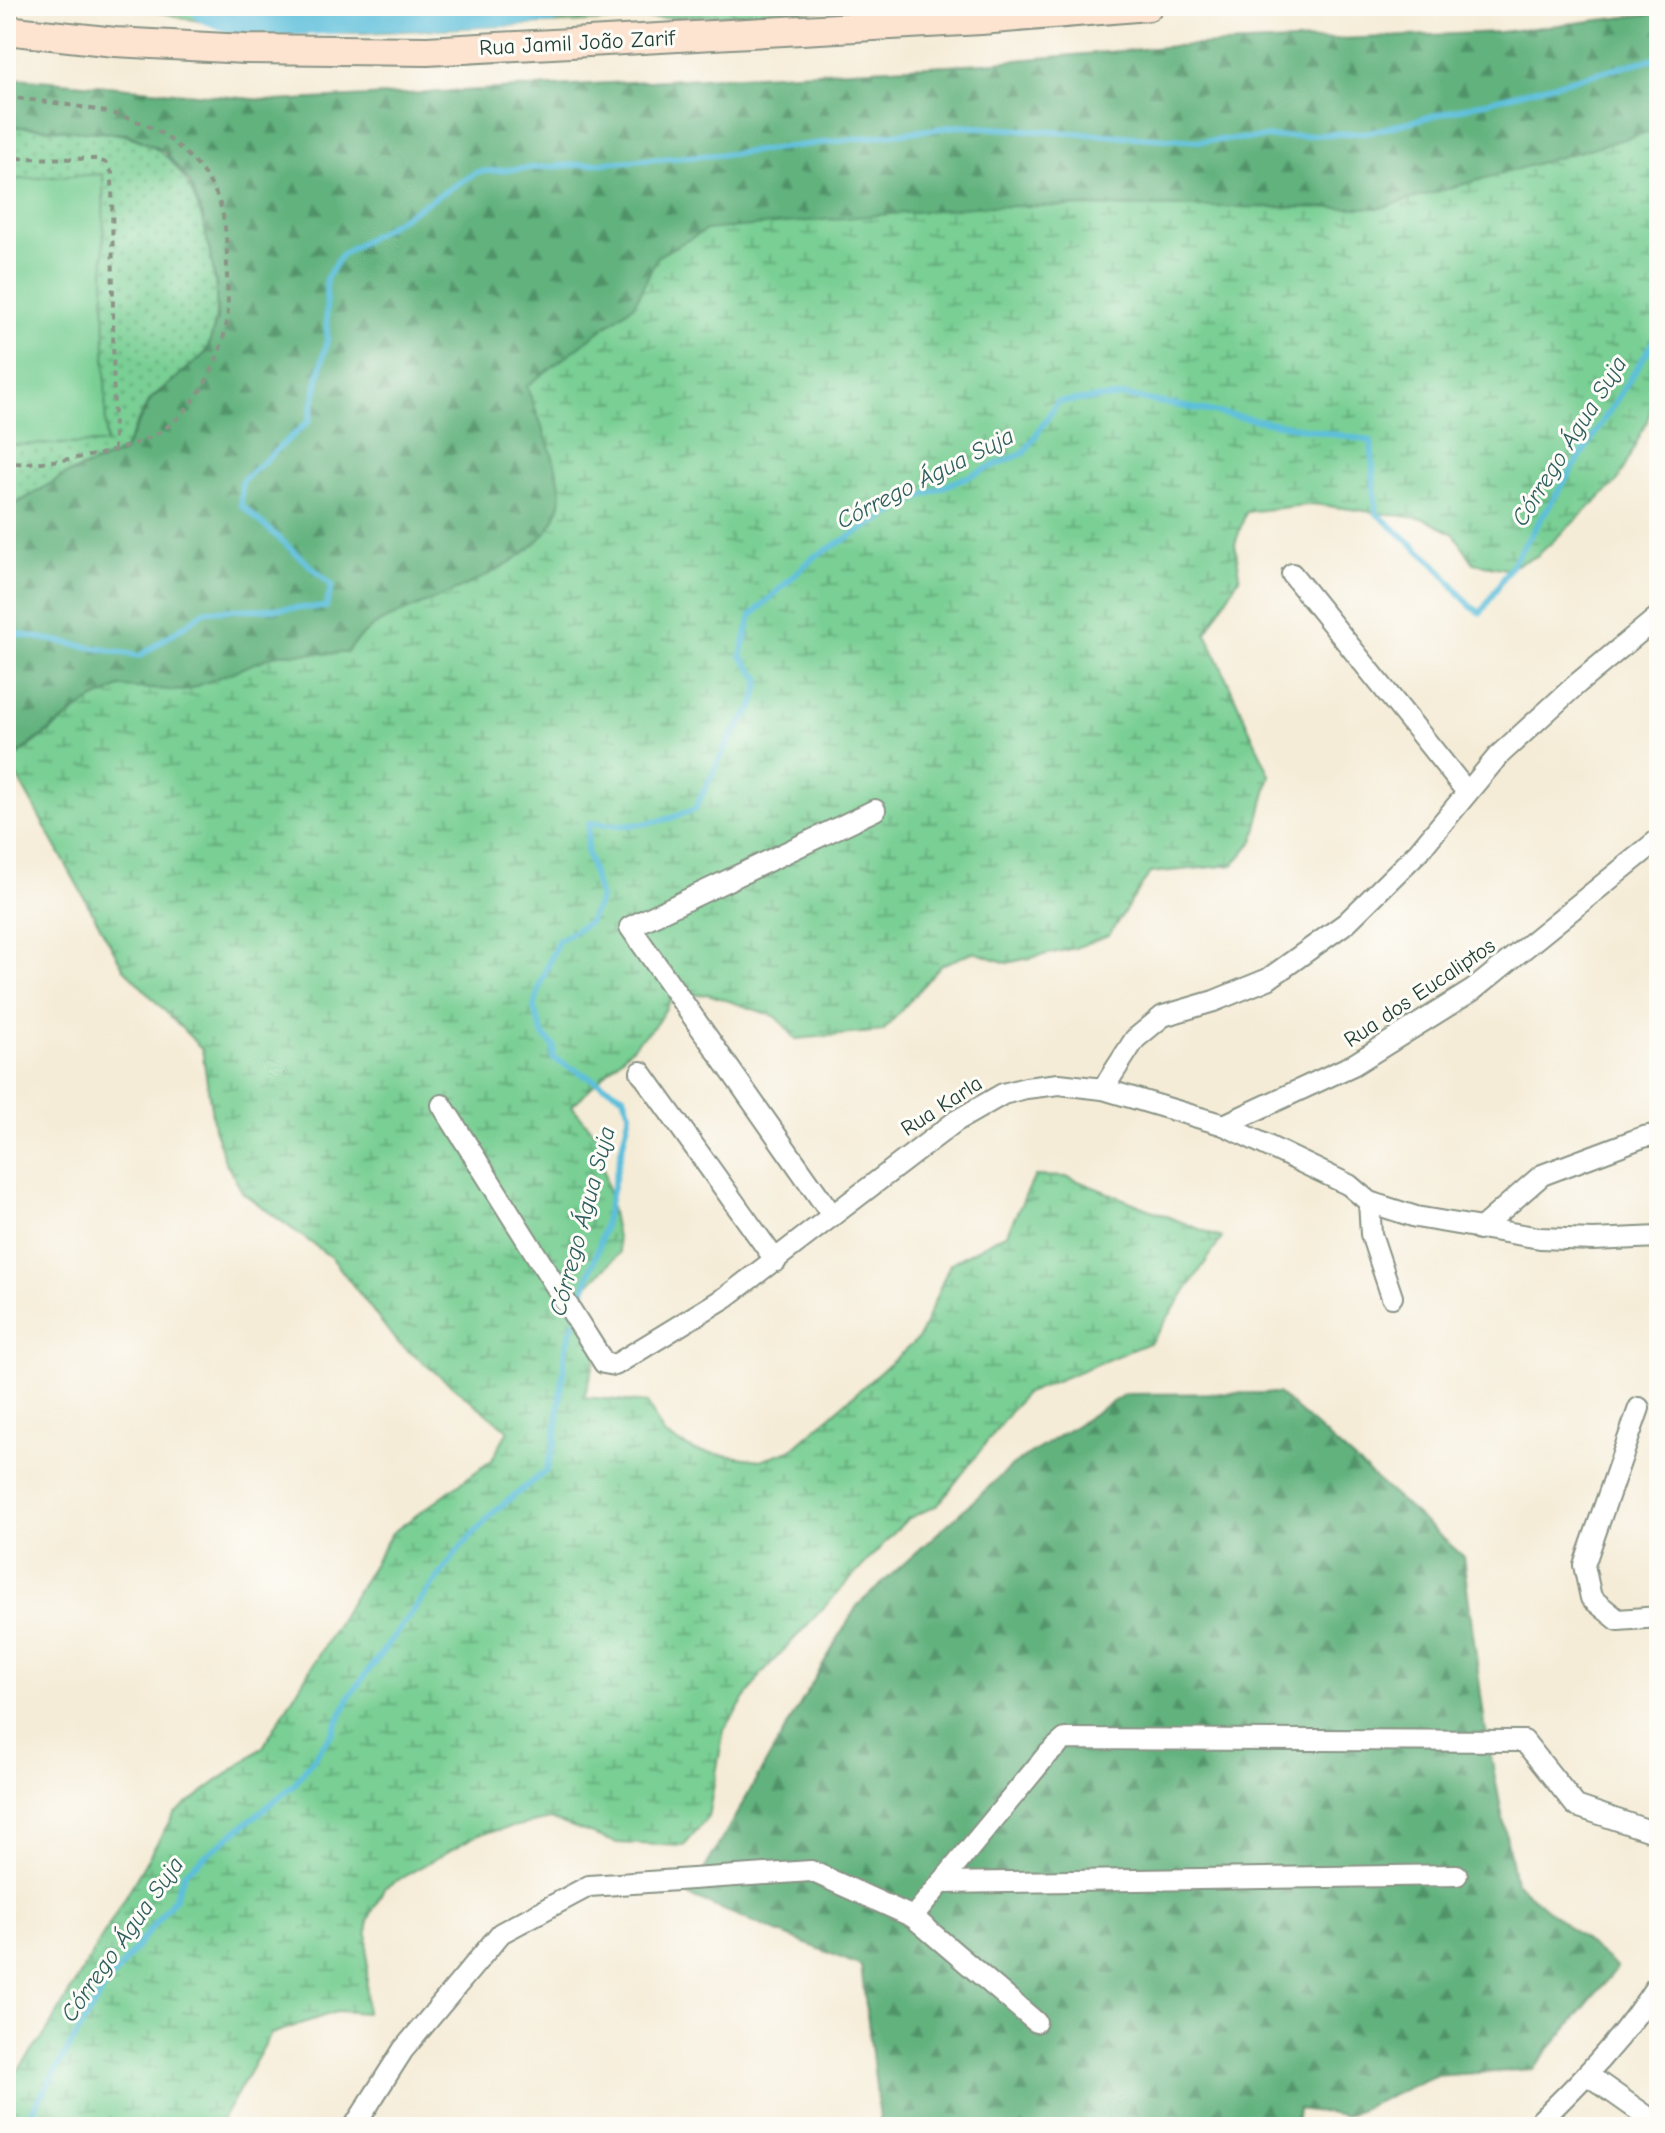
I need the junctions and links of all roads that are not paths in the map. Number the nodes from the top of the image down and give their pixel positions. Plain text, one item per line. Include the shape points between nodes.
1 (1148, 6) edge
2 (6, 30) edge
3 (1292, 574) dead end
4 (1659, 616) edge
5 (1467, 792) junction
6 (875, 810) dead end
7 (1659, 839) edge
8 (641, 1072) dead end
9 (1103, 1089) junction
10 (442, 1105) dead end
11 (1224, 1125) junction
12 (1659, 1134) edge
13 (1369, 1202) junction
14 (832, 1215) junction
15 (1479, 1230) junction
16 (1659, 1237) edge
17 (776, 1261) junction
18 (1392, 1297) dead end
19 (1639, 1408) dead end
20 (1659, 1617) edge
21 (1659, 1834) edge
22 (1457, 1875) dead end
23 (941, 1883) junction
24 (913, 1917) junction
25 (1659, 1982) edge
26 (1036, 2022) dead end
27 (1588, 2075) junction
28 (1659, 2125) edge
29 (354, 2127) edge
30 (1534, 2127) edge

1 - 2 main road, Rua Jamil João Zarif via 427,51 245,49
3 - 5 street
4 - 5 street via 1498,756
5 - 9 street via 1419,851 1346,923 1268,979 1163,1016 1135,1039
6 - 14 street via 630,927
7 - 11 street, Rua dos Eucaliptos via 1473,990 1353,1065
8 - 17 street
9 - 11 street, Rua Karla
9 - 14 street, Rua Karla via 1059,1084 1003,1094 904,1157
10 - 17 street, Rua Karla via 604,1363 615,1365 679,1328
11 - 13 street, Rua Karla via 1349,1185
12 - 15 street via 1542,1175
13 - 15 street
13 - 18 street via 1371,1234
14 - 17 street, Rua Karla
15 - 16 street via 1593,1240
19 - 20 street via 1584,1565 1591,1598 1618,1620
21 - 23 street via 1576,1806 1524,1741 1065,1739
22 - 23 street
23 - 24 street
24 - 26 street
24 - 29 street via 811,1871 589,1886 501,1933 403,2050
25 - 27 street
27 - 28 street
27 - 30 street

